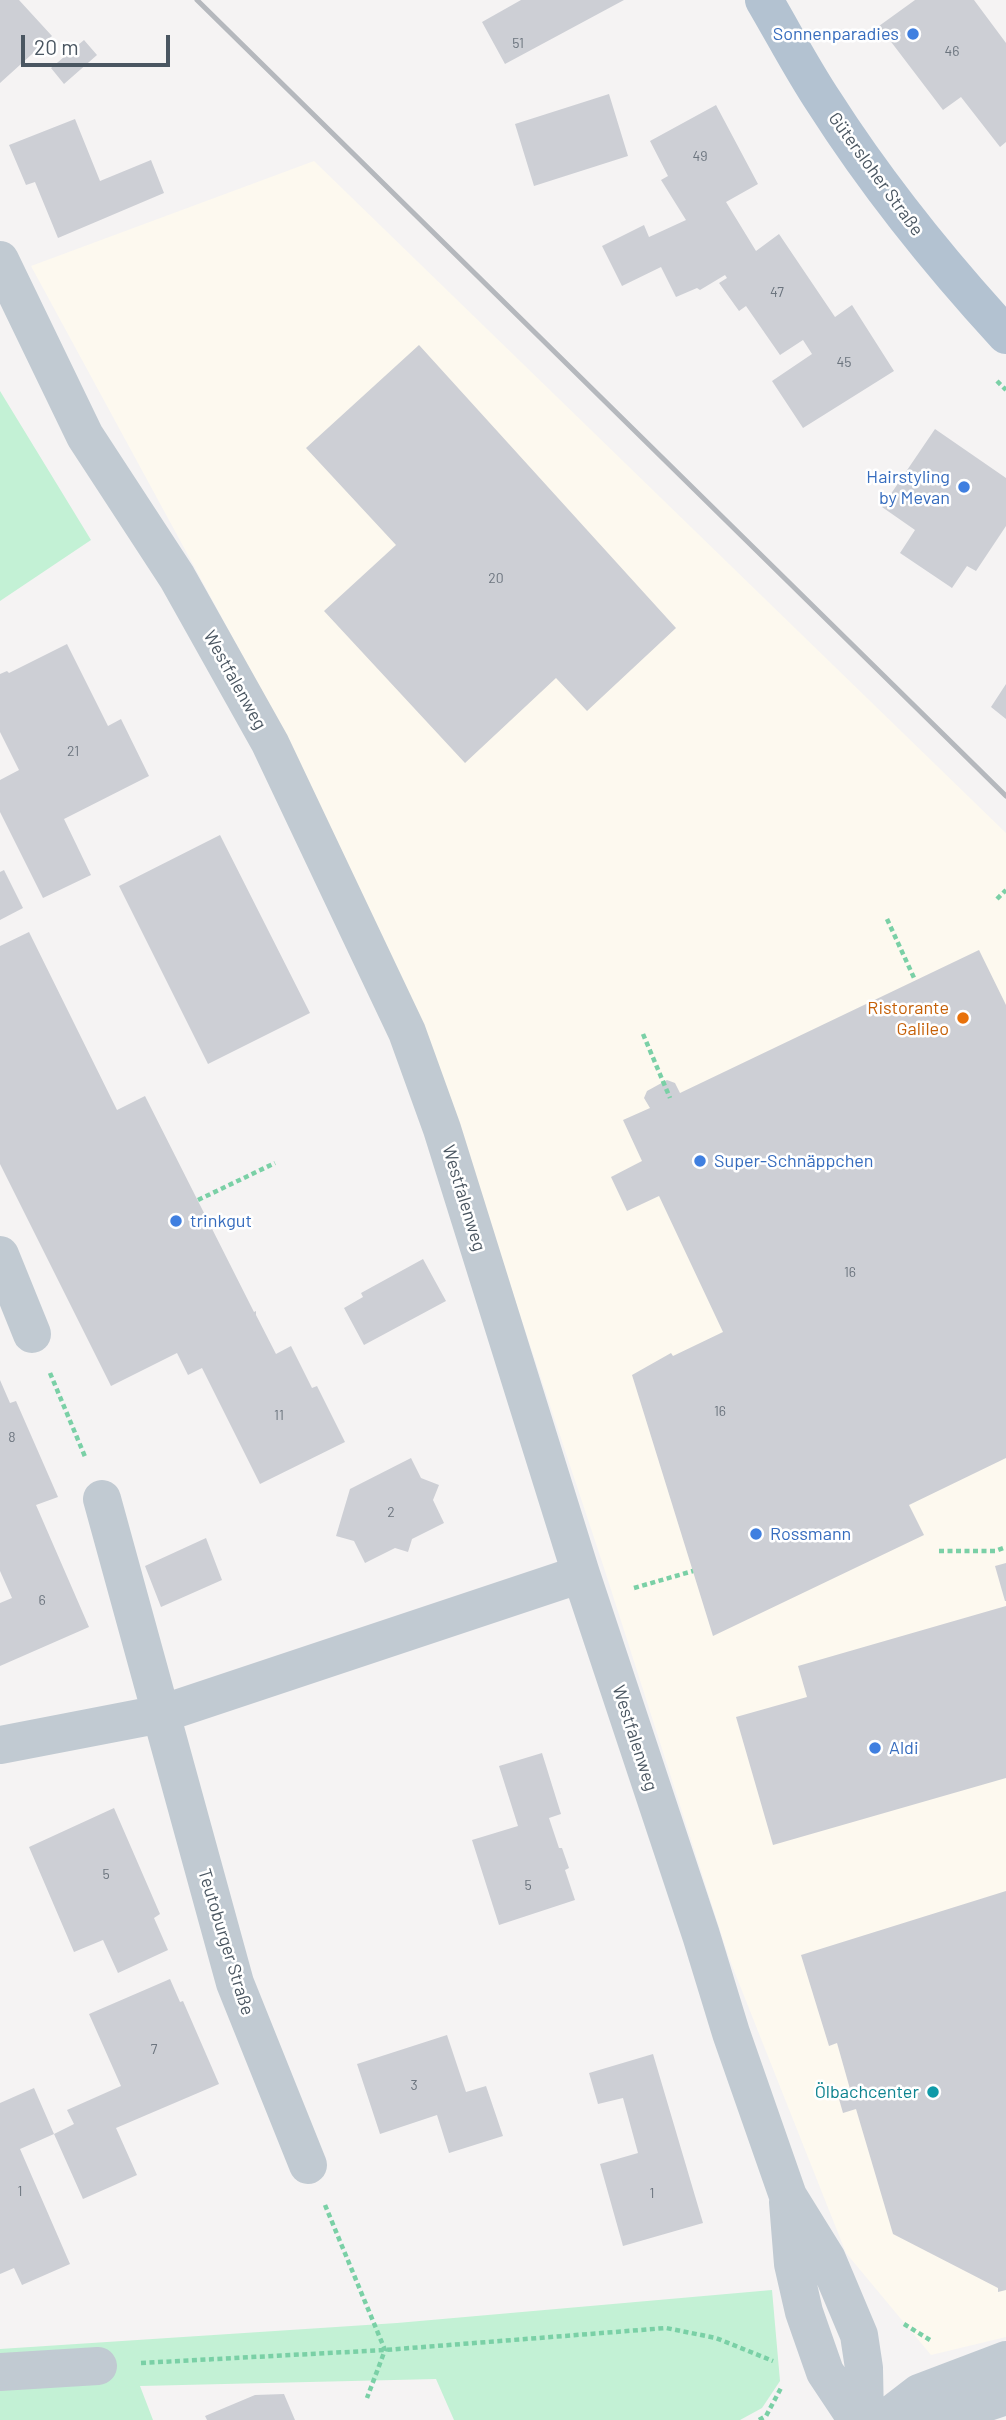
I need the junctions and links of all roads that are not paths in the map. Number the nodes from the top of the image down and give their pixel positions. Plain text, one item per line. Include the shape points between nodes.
1 (764, 0) edge
2 (0, 260) edge
3 (1006, 335) edge
4 (0, 1255) edge
5 (32, 1334) road end
6 (102, 1499) road end
7 (585, 1587) junction
8 (161, 1714) junction
9 (0, 1745) edge
10 (308, 2165) road end
11 (788, 2196) junction
12 (1006, 2360) edge
13 (98, 2365) road end
14 (0, 2372) edge
15 (1006, 2396) edge
16 (857, 2420) edge
17 (865, 2420) edge
18 (884, 2420) edge
19 (934, 2420) edge

1 - 3 main road, Gütersloher Straße via 823,102 896,205
2 - 7 street, Westfalenweg via 85,436 177,577 270,743 407,1032 442,1129
4 - 5 street
6 - 8 street, Teutoburger Straße
7 - 8 street
7 - 11 street, Westfalenweg
8 - 9 street
8 - 10 street, Teutoburger Straße via 235,1983
11 - 16 street, Westfalenweg via 793,2264 804,2312 825,2372
11 - 17 street, Westfalenweg via 827,2259 859,2335
12 - 18 street via 919,2393
13 - 14 street
15 - 19 street

